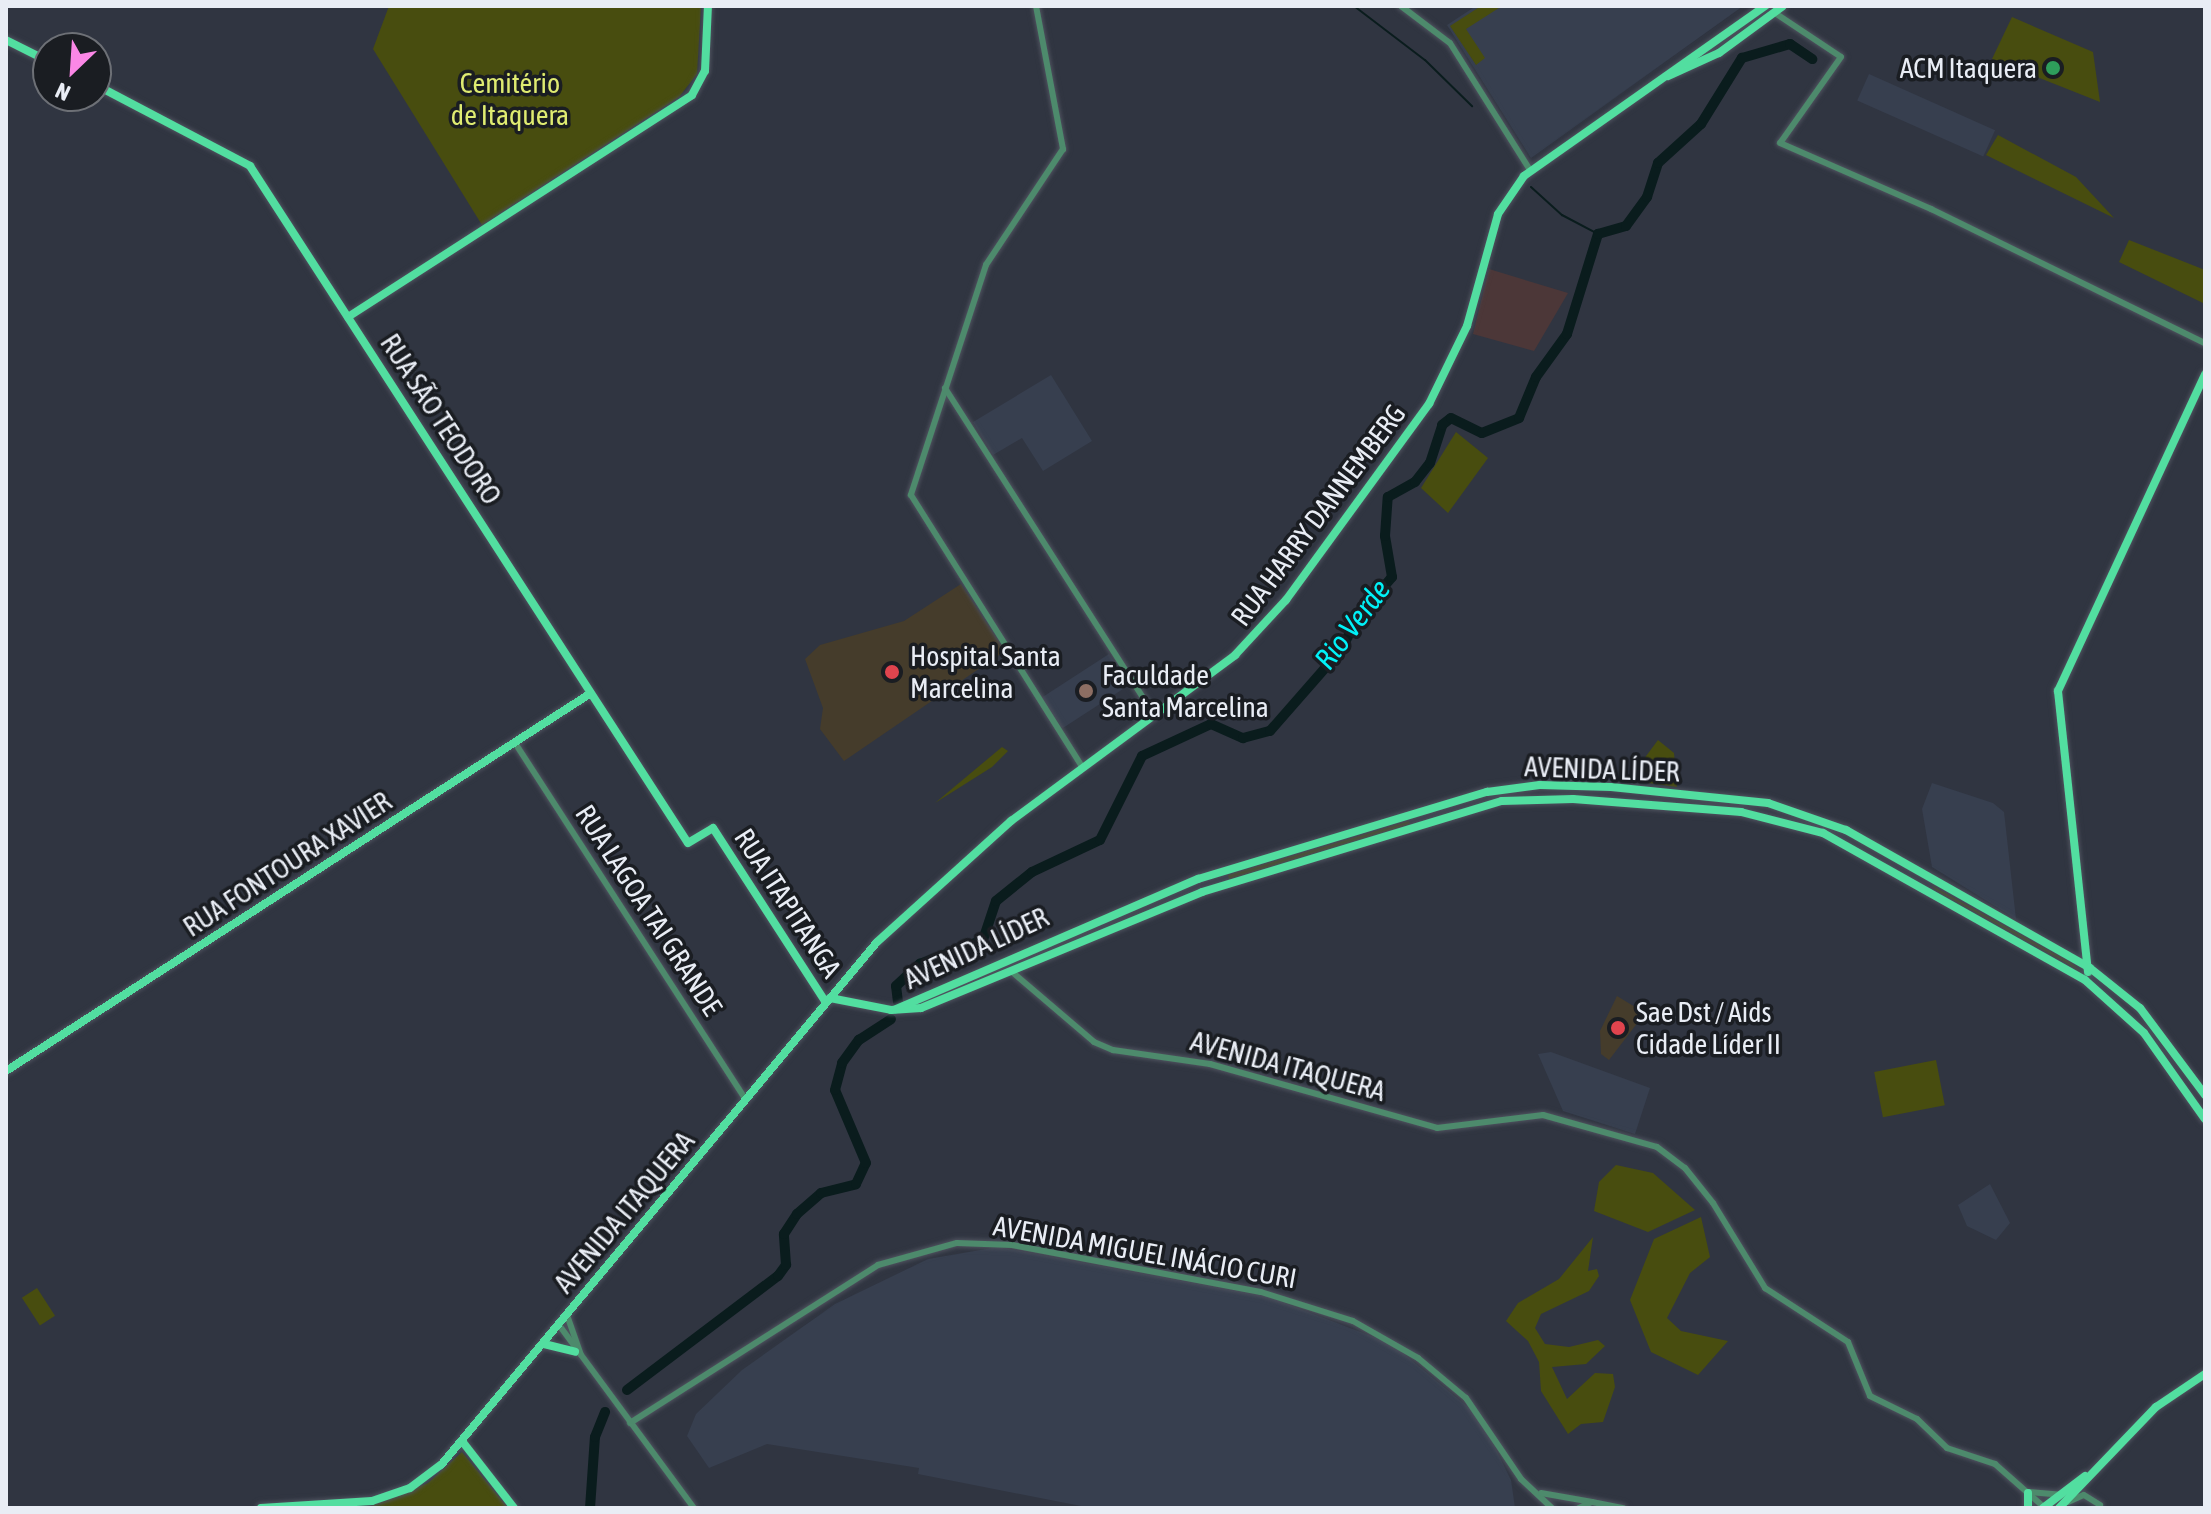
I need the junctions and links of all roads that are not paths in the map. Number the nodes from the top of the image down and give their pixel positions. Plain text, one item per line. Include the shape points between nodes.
1 (708, 6) edge
2 (1036, 6) edge
3 (1401, 6) edge
4 (1765, 6) edge
5 (1779, 10) edge
6 (6, 40) edge
7 (1716, 49) junction
8 (32, 53) edge
9 (112, 93) edge
10 (1530, 170) junction
11 (348, 317) junction
12 (2205, 343) edge
13 (2205, 375) edge
14 (945, 388) junction
15 (591, 693) junction
16 (1154, 715) junction
17 (515, 743) junction
18 (1082, 767) junction
19 (713, 828) joint
20 (1859, 852) junction
21 (1918, 870) junction
22 (2090, 968) junction
23 (1008, 969) junction
24 (2085, 980) junction
25 (828, 1001) junction
26 (891, 1010) junction
27 (6, 1071) edge
28 (2205, 1095) edge
29 (746, 1100) junction
30 (2205, 1119) edge
31 (567, 1315) junction
32 (559, 1325) junction
33 (543, 1344) junction
34 (575, 1352) junction
35 (584, 1362) junction
36 (2205, 1374) edge
37 (630, 1423) junction
38 (462, 1441) junction
39 (2079, 1486) junction
40 (1531, 1488) junction
41 (2027, 1492) junction
42 (2064, 1498) junction
43 (1592, 1502) junction
44 (2101, 1506) edge
45 (261, 1508) edge
46 (514, 1508) edge
47 (694, 1508) edge
48 (1552, 1508) edge
49 (1579, 1508) edge
50 (1623, 1508) edge
51 (2028, 1508) edge
52 (2045, 1508) edge
53 (2059, 1508) edge

1 - 11 main road via 703,82 686,101
2 - 14 street via 1063,149 986,265
3 - 10 street via 1450,43
4 - 7 main road
5 - 7 main road
5 - 12 street via 1841,57 1780,143 1931,209
6 - 8 main road
7 - 10 main road via 1665,77
9 - 11 main road, RUA SÃO TEODORO via 250,166
10 - 16 main road, RUA HARRY DANNEMBERG via 1498,214 1467,326 1414,430 1258,632
11 - 15 main road, RUA SÃO TEODORO
13 - 22 main road via 2058,691
14 - 16 street
14 - 18 street via 911,495
15 - 17 main road, RUA FONTOURA XAVIER
15 - 19 main road, RUA SÃO TEODORO via 688,843
16 - 18 main road, RUA HARRY DANNEMBERG
17 - 27 main road, RUA FONTOURA XAVIER
17 - 29 street, RUA LAGOA TAI GRANDE
18 - 25 main road, RUA HARRY DANNEMBERG via 933,887
19 - 25 main road, RUA ITAPITANGA
20 - 21 main road via 1905,873
20 - 23 main road, AVENIDA LÍDER via 1807,826 1741,812 1573,799 1502,801 1202,892
20 - 24 main road, AVENIDA LÍDER
21 - 22 main road, AVENIDA LÍDER
21 - 26 main road, AVENIDA LÍDER via 1817,817 1768,803 1611,787 1515,787 1149,896
22 - 24 main road
22 - 28 main road, AVENIDA LÍDER via 2140,1008
23 - 26 main road via 932,1005
23 - 41 street, AVENIDA ITAQUERA via 1094,1042 1113,1050 1210,1064 1437,1128 1543,1115 1657,1147 1685,1168 1713,1203 1765,1288 1848,1342 1870,1396 1917,1419 1947,1448 1995,1464
24 - 30 main road, AVENIDA LÍDER via 2149,1039
25 - 26 main road
25 - 29 main road, AVENIDA ITAQUERA
29 - 31 main road, AVENIDA ITAQUERA
31 - 32 main road, AVENIDA ITAQUERA
31 - 35 street
32 - 33 main road, AVENIDA ITAQUERA
32 - 34 street
33 - 34 main road
33 - 38 main road, AVENIDA ITAQUERA
34 - 35 street
35 - 37 street
36 - 39 main road via 2167,1397
37 - 40 street, AVENIDA MIGUEL INÁCIO CURI via 878,1265 938,1246 986,1243 1261,1292 1353,1321 1418,1358 1466,1398
37 - 47 street
38 - 45 main road, AVENIDA ITAQUERA via 427,1478 389,1496
38 - 46 main road
39 - 42 main road
39 - 44 street
40 - 43 street
40 - 48 street, AVENIDA MIGUEL INÁCIO CURI
41 - 42 street
41 - 51 main road
41 - 52 street, AVENIDA ITAQUERA
42 - 44 street via 2084,1495
42 - 52 main road
42 - 53 main road
43 - 49 street
43 - 50 street

